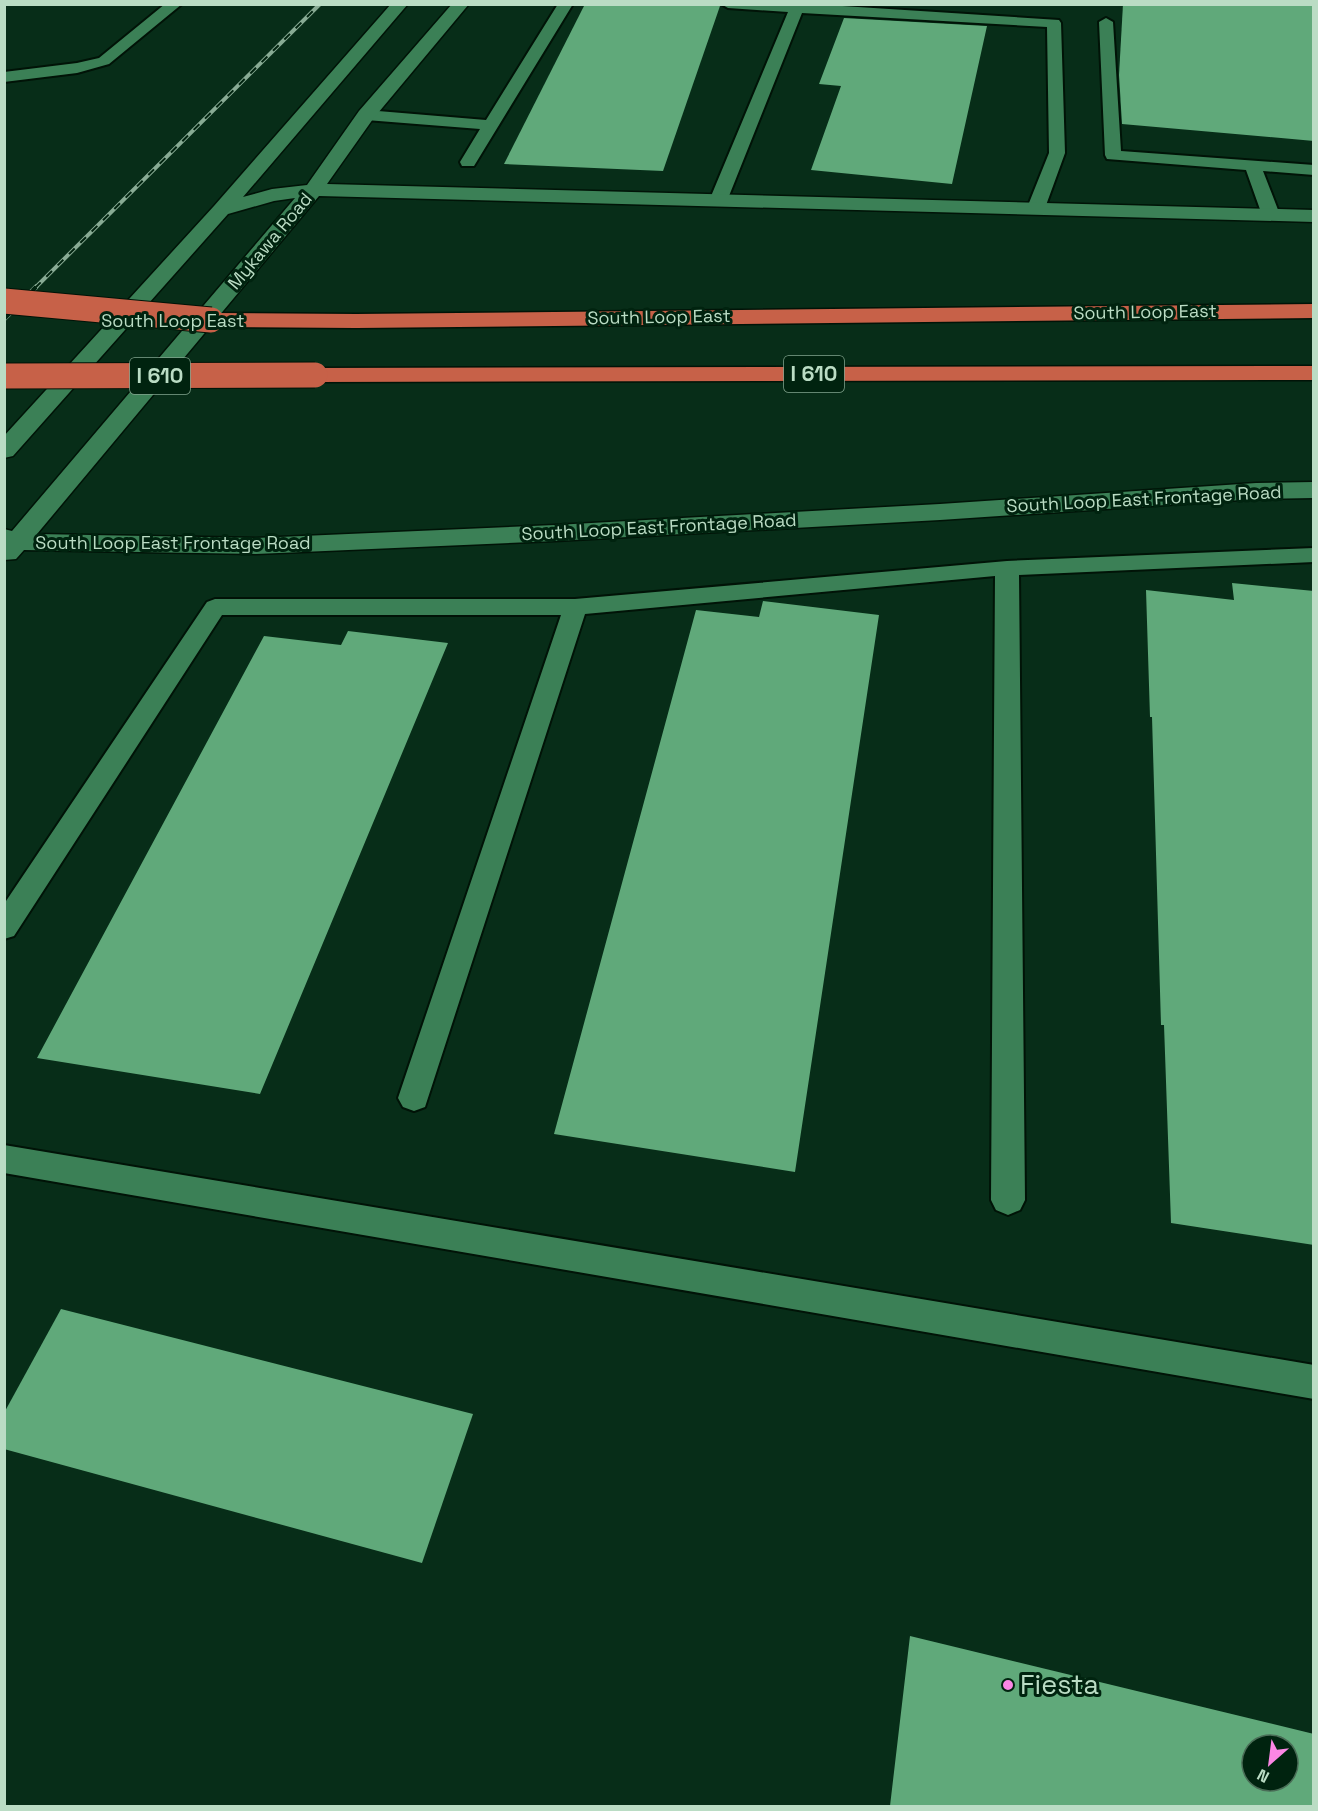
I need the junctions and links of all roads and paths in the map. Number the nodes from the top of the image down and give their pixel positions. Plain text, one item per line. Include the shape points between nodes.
1 (175, 4) edge
2 (400, 4) edge
3 (461, 4) edge
4 (566, 4) edge
5 (728, 4) edge
6 (797, 8) junction
7 (1106, 22) dead end
8 (4, 77) edge
9 (366, 115) junction
10 (491, 125) junction
11 (468, 162) dead end
12 (1253, 166) junction
13 (1314, 170) edge
14 (313, 190) junction
15 (718, 201) junction
16 (1036, 208) junction
17 (221, 210) junction
18 (1270, 215) junction
19 (1314, 216) edge
20 (4, 301) edge
21 (1314, 310) edge
22 (211, 320) junction
23 (4, 322) edge
24 (1314, 373) edge
25 (4, 376) edge
26 (4, 451) edge
27 (1314, 490) edge
28 (9, 544) edge
29 (1314, 555) edge
30 (1007, 568) junction
31 (575, 607) junction
32 (4, 928) edge
33 (414, 1098) dead end
34 (4, 1159) edge
35 (1008, 1200) dead end
36 (1314, 1382) edge

1 - 8 lane via 104,61
2 - 17 main road
3 - 9 main road, Mykawa Road
4 - 10 lane
5 - 6 lane
6 - 15 lane
6 - 16 lane via 1054,23 1057,153
7 - 12 lane via 1113,155
9 - 10 lane
9 - 14 main road, Mykawa Road
10 - 11 lane
12 - 13 lane
12 - 18 lane
14 - 15 main road
14 - 17 main road via 272,195
14 - 28 main road, Mykawa Road
15 - 16 main road
16 - 18 main road
17 - 26 main road
18 - 19 main road
20 - 22 highway, bridge
21 - 22 highway, South Loop East
22 - 23 highway, South Loop East, bridge
24 - 25 highway, I 610, bridge
27 - 28 main road, South Loop East Frontage Road via 256,546
29 - 30 lane
30 - 31 lane
30 - 35 lane
31 - 32 lane via 216,608
31 - 33 lane
34 - 36 lane

